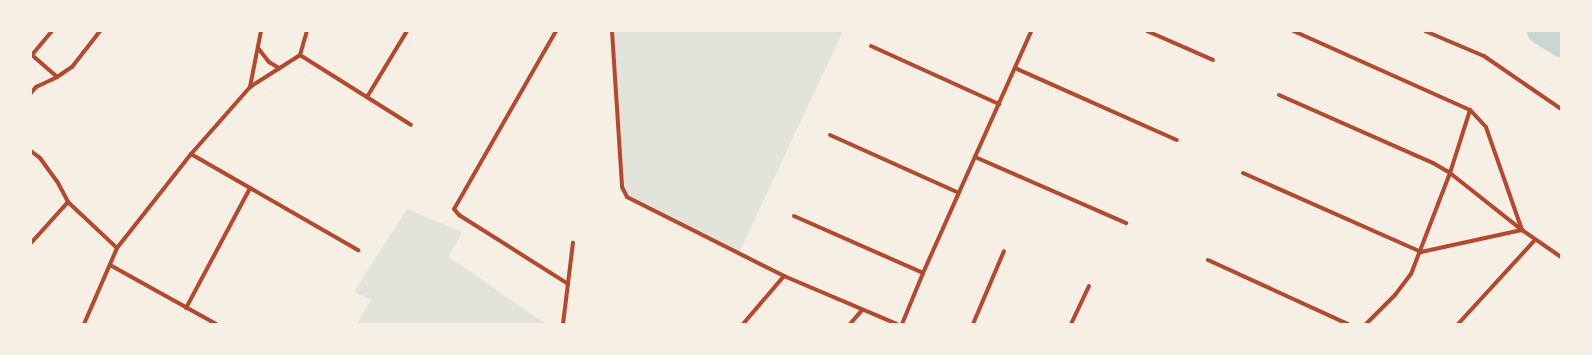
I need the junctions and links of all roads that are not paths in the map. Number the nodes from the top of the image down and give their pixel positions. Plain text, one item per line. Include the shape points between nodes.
1 (52, 31) edge
2 (100, 31) edge
3 (261, 31) edge
4 (307, 31) edge
5 (407, 31) edge
6 (556, 31) edge
7 (612, 31) edge
8 (1031, 31) edge
9 (1147, 31) edge
10 (1293, 31) edge
11 (1424, 31) edge
12 (871, 46) dead end
13 (258, 48) junction
14 (32, 55) edge
15 (300, 55) junction
16 (1213, 60) dead end
17 (280, 68) junction
18 (1015, 68) junction
19 (57, 78) junction
20 (250, 87) junction
21 (31, 93) edge
22 (1279, 95) dead end
23 (367, 97) junction
24 (999, 104) junction
25 (1561, 109) edge
26 (1470, 110) junction
27 (411, 125) dead end
28 (830, 135) dead end
29 (1176, 140) dead end
30 (31, 151) edge
31 (191, 154) junction
32 (975, 157) junction
33 (1243, 173) dead end
34 (1450, 173) junction
35 (250, 188) junction
36 (959, 193) junction
37 (68, 202) junction
38 (794, 216) dead end
39 (1126, 223) dead end
40 (1522, 230) junction
41 (1535, 240) junction
42 (31, 243) edge
43 (573, 243) dead end
44 (117, 248) junction
45 (358, 250) dead end
46 (1004, 250) dead end
47 (1420, 252) junction
48 (1561, 257) edge
49 (1208, 260) dead end
50 (110, 265) junction
51 (923, 273) junction
52 (784, 276) junction
53 (568, 284) junction
54 (1088, 286) dead end
55 (186, 308) junction
56 (862, 310) junction
57 (84, 324) edge
58 (216, 324) edge
59 (563, 324) edge
60 (743, 324) edge
61 (850, 324) edge
62 (897, 324) edge
63 (902, 324) edge
64 (973, 324) edge
65 (1071, 324) edge
66 (1348, 324) edge
67 (1366, 324) edge
68 (1458, 324) edge

1 - 14 street
2 - 19 street via 72,67
3 - 13 street
4 - 15 street
5 - 23 street
6 - 53 street via 454,209 459,215
7 - 52 street via 622,187 627,197
8 - 18 street
9 - 16 street
10 - 26 street
11 - 25 street via 1484,56
12 - 24 street
13 - 17 street via 269,62
13 - 20 street
14 - 19 street
15 - 17 street
15 - 23 street
17 - 20 street
18 - 24 street
18 - 29 street
19 - 21 street via 36,87
20 - 31 street
22 - 34 street via 1433,163
23 - 27 street
24 - 32 street
26 - 34 street
26 - 40 street via 1486,127
28 - 36 street
30 - 37 street via 40,158 57,181
31 - 35 street
31 - 44 street
32 - 36 street
32 - 39 street
33 - 47 street
34 - 40 street
34 - 47 street
35 - 45 street
35 - 55 street
36 - 51 street
37 - 42 street
37 - 44 street
38 - 51 street
40 - 41 street
40 - 47 street
41 - 48 street
41 - 68 street
43 - 53 street
44 - 50 street
46 - 64 street
47 - 67 street via 1411,274 1395,296
49 - 66 street
50 - 55 street
50 - 57 street
51 - 63 street
52 - 56 street
52 - 60 street
53 - 59 street
54 - 65 street
55 - 58 street
56 - 61 street
56 - 62 street

